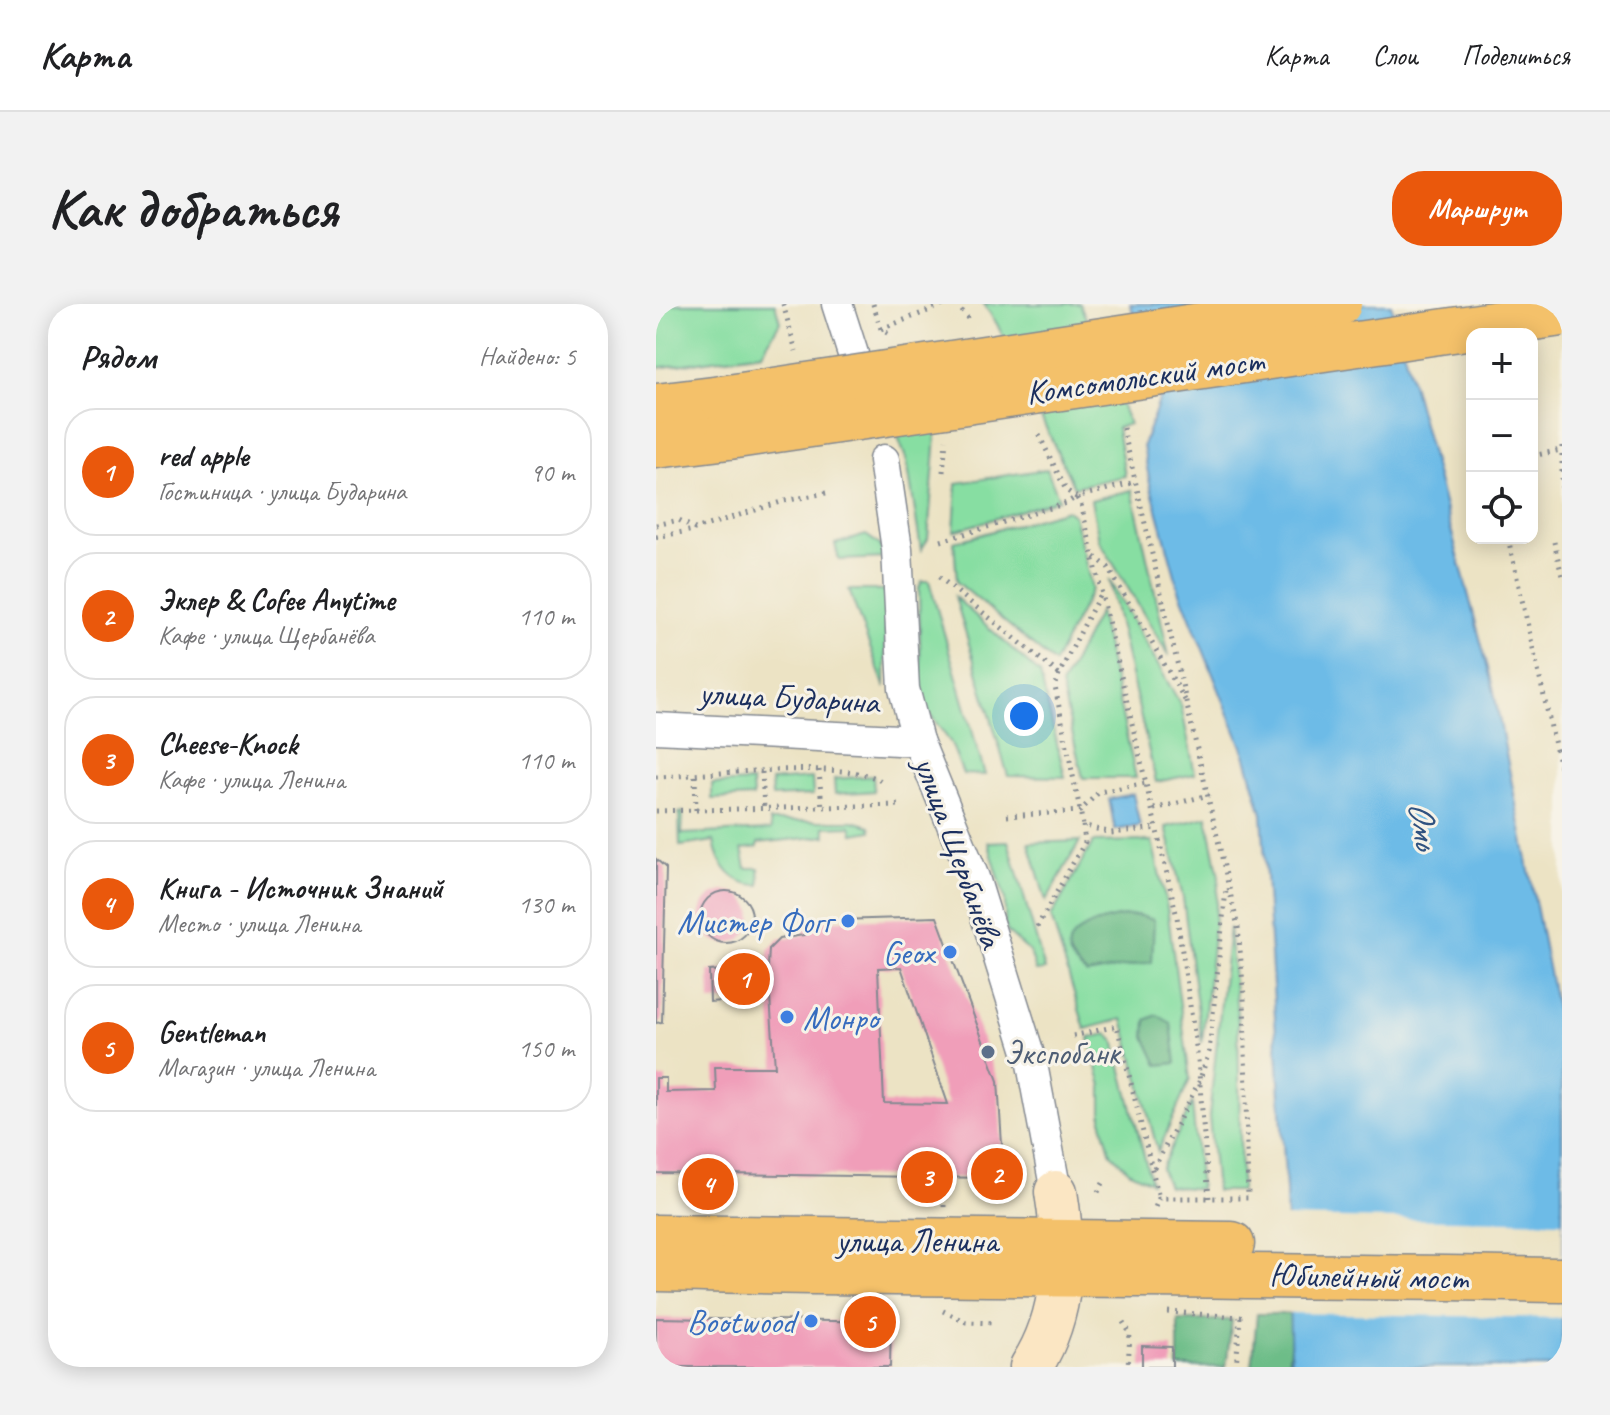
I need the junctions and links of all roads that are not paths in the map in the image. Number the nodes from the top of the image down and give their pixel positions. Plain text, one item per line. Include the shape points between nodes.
1 (837, 304) edge
2 (1339, 304) edge
3 (1562, 314) edge
4 (853, 354) dead end
5 (656, 406) edge
6 (725, 418) junction
7 (656, 446) edge
8 (884, 460) dead end
9 (656, 728) edge
10 (918, 741) junction
11 (1056, 1192) joint
12 (656, 1237) edge
13 (1562, 1252) edge
14 (1062, 1258) junction
15 (1170, 1260) junction
16 (656, 1269) edge
17 (1562, 1280) edge
18 (1031, 1367) edge

1 - 4 street
2 - 6 main road, Комсомольский мост, bridge
3 - 6 main road, Комсомольский мост, bridge
5 - 6 main road
6 - 7 main road
8 - 10 street, улица Щербанёва via 895,517 904,689
9 - 10 street, улица Бударина
10 - 11 street, улица Щербанёва via 974,878 1032,1064
11 - 14 street, улица Щербанёва
12 - 14 main road, улица Ленина
13 - 15 main road, Юбилейный мост
14 - 15 main road, улица Ленина
14 - 16 main road, улица Ленина
14 - 18 street, улица Щербанёва via 1051,1329
15 - 17 main road, Юбилейный мост

